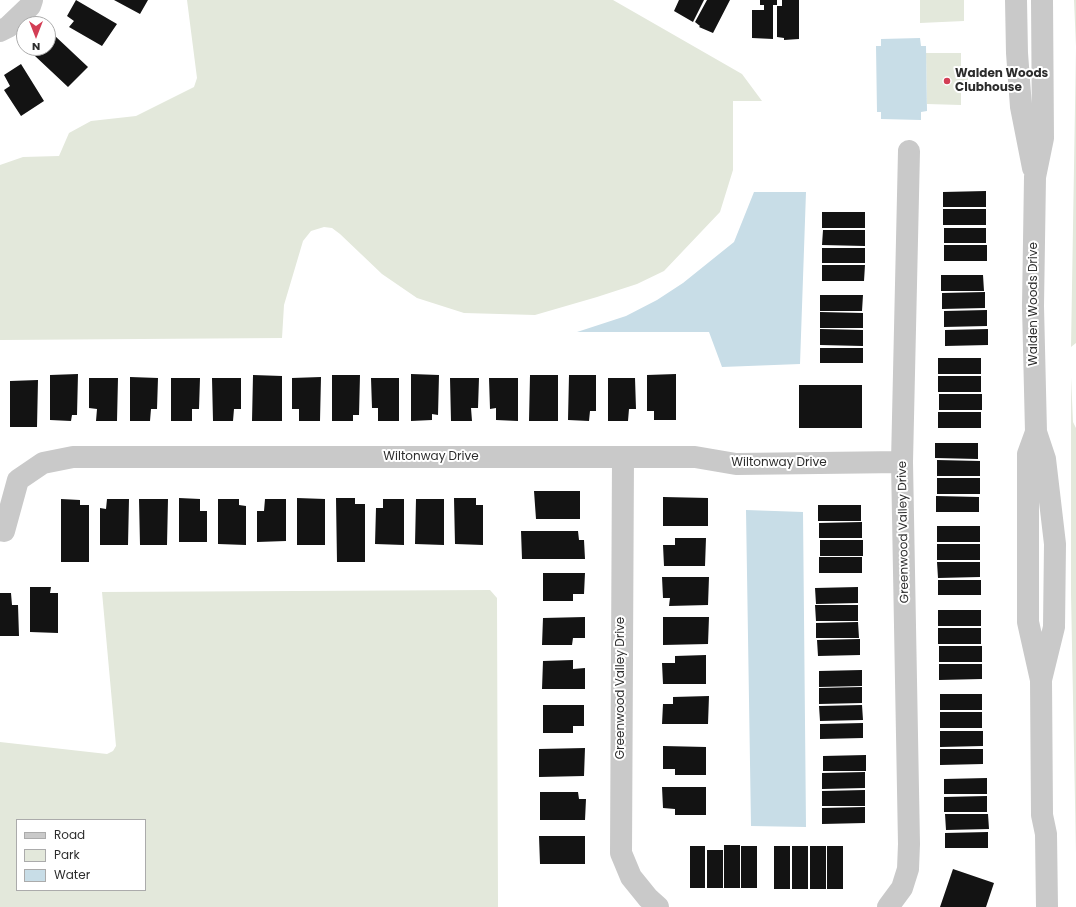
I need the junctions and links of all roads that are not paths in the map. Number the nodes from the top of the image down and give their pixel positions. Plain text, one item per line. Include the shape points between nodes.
1 (32, 0) edge
2 (1016, 0) edge
3 (1042, 0) edge
4 (0, 31) edge
5 (909, 152) dead end
6 (1035, 177) junction
7 (623, 457) junction
8 (902, 462) junction
9 (4, 531) dead end
10 (1042, 815) junction
11 (658, 907) edge
12 (888, 907) edge
13 (1033, 907) edge
14 (1048, 907) edge

1 - 4 street via 30,6 8,27
2 - 6 street, Walden Woods Drive via 1022,107
3 - 6 street, Walden Woods Drive via 1043,138
5 - 8 street, Greenwood Valley Drive
6 - 10 street, Walden Woods Drive via 1033,306 1036,432 1028,454 1028,622 1041,680
7 - 8 street, Wiltonway Drive via 695,457 736,464
7 - 9 street, Wiltonway Drive via 73,457 43,463 18,480
7 - 11 street, Greenwood Valley Drive via 621,853 631,877
8 - 12 street, Greenwood Valley Drive via 909,856 902,888
10 - 13 street, Walden Woods Drive
10 - 14 street, Walden Woods Drive via 1046,834

